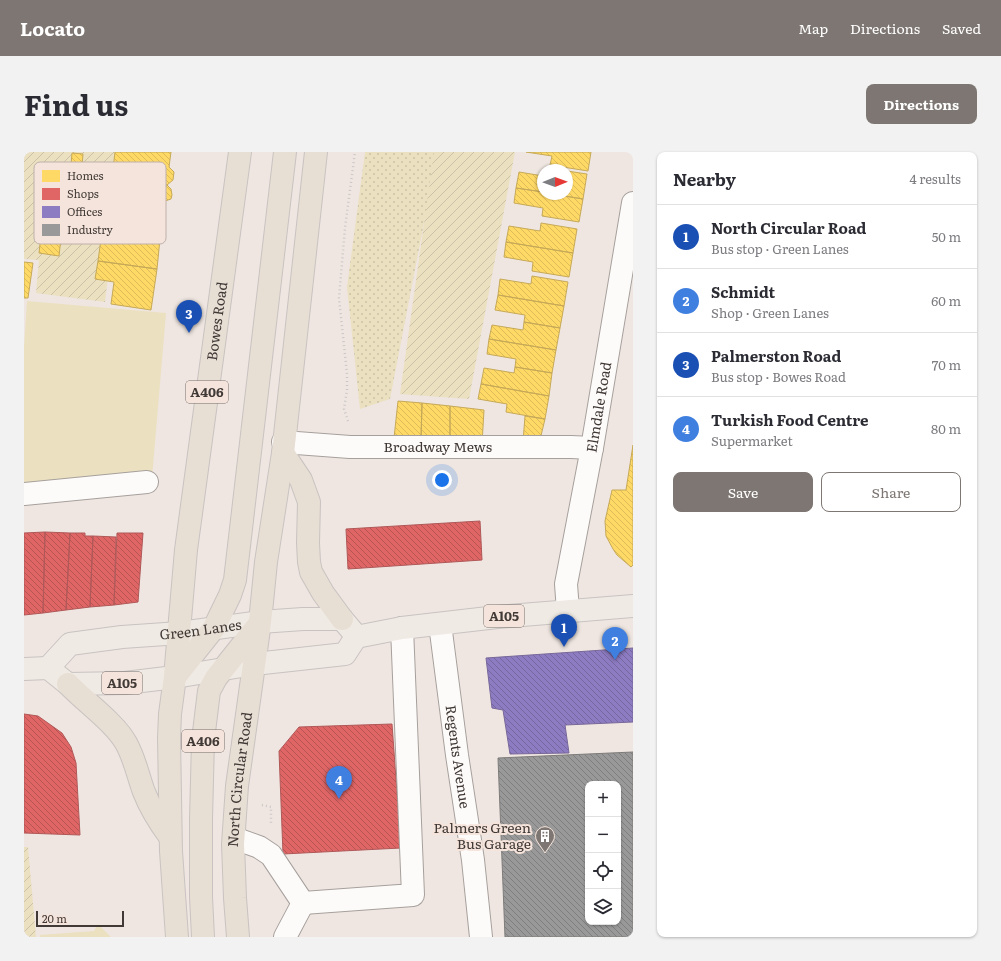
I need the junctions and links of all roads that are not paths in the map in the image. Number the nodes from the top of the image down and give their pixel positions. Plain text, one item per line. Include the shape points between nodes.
1 (240, 152) edge
2 (285, 152) edge
3 (316, 152) edge
4 (633, 203) edge
5 (283, 448) junction
6 (592, 448) junction
7 (147, 482) dead end
8 (24, 494) edge
9 (633, 606) edge
10 (568, 611) junction
11 (342, 619) junction
12 (260, 622) junction
13 (440, 624) junction
14 (214, 628) junction
15 (402, 628) junction
16 (180, 633) junction
17 (356, 636) junction
18 (254, 664) junction
19 (48, 668) junction
20 (225, 668) junction
21 (24, 669) edge
22 (175, 677) junction
23 (68, 684) junction
24 (170, 837) junction
25 (234, 838) junction
26 (303, 903) junction
27 (177, 937) edge
28 (203, 937) edge
29 (238, 937) edge
30 (285, 937) edge
31 (481, 937) edge

1 - 16 highway, Bowes Road / A406 via 186,550
2 - 14 highway via 235,580
3 - 5 highway, A406
4 - 6 street, Elmdale Road
5 - 6 street, Broadway Mews
5 - 11 highway via 301,480 309,502 308,542 311,572
5 - 12 highway, A406
6 - 10 street, Elmdale Road via 566,584
7 - 8 street
9 - 10 main road, A105
10 - 13 main road, A105
11 - 12 main road, Green Lanes
11 - 17 main road
12 - 14 main road, Green Lanes
12 - 18 highway, North Circular Road / A406
12 - 20 highway, A406
13 - 15 main road, A105
13 - 31 street, Regents Avenue via 474,860
14 - 16 main road, Green Lanes
14 - 22 highway
15 - 17 main road, A105
15 - 26 street via 413,895
16 - 19 main road, Green Lanes via 118,637 70,644
16 - 22 highway, A406
17 - 18 main road, A105 via 345,654
18 - 20 main road, A105
18 - 25 highway, North Circular Road / A406 via 237,786
19 - 21 main road
19 - 23 main road
20 - 22 main road, A105
20 - 28 highway, A406 via 209,691 203,740
22 - 23 main road, A105 via 125,683
22 - 24 highway, A406 via 169,738
23 - 24 highway via 113,726 126,742 137,765 154,815
24 - 27 highway, A406
25 - 26 street via 259,847 271,855
25 - 29 highway, North Circular Road / A406
26 - 30 street

